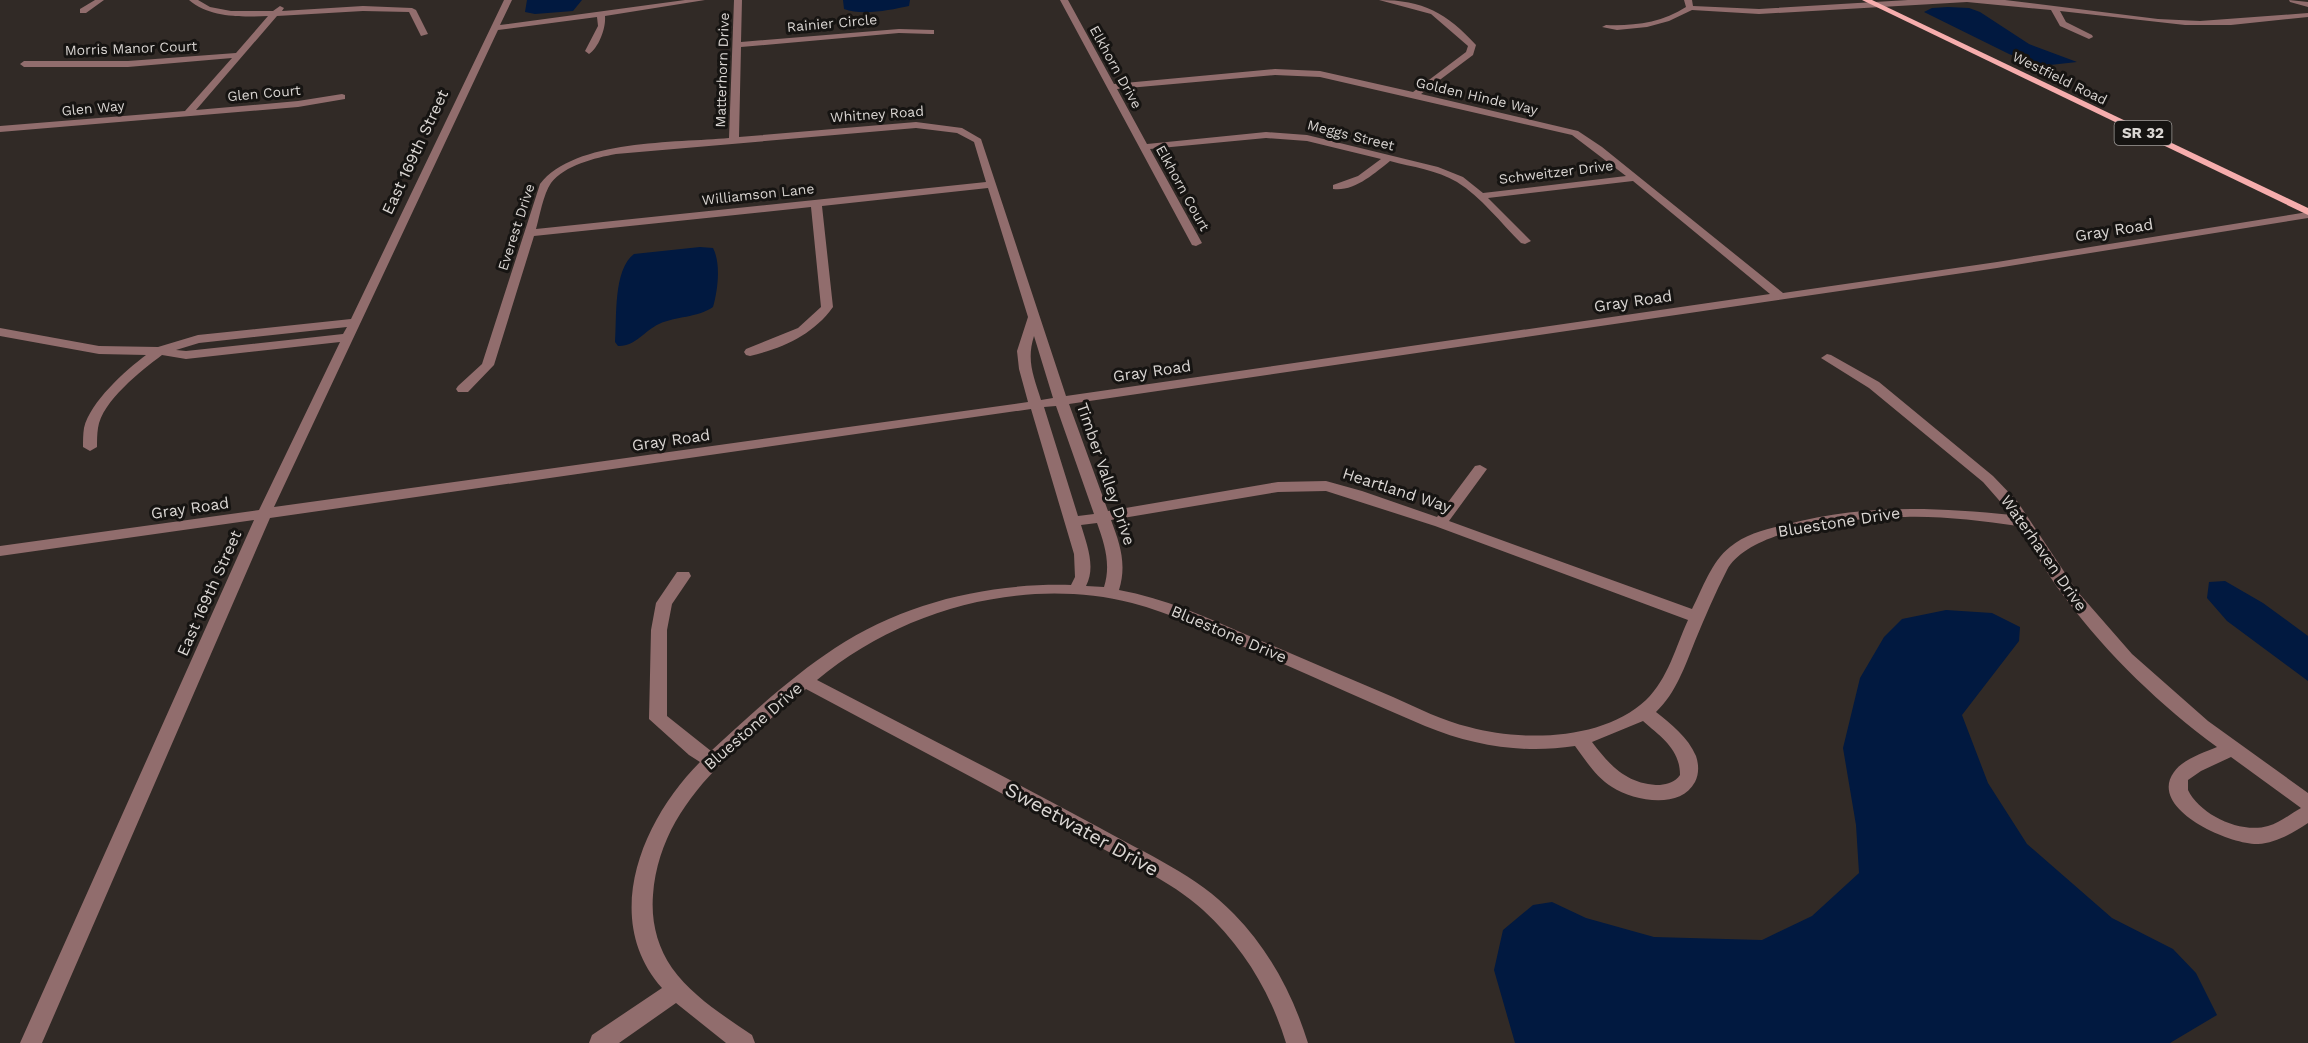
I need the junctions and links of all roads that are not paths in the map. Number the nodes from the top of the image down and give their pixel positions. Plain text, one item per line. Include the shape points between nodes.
1 (100, 0) edge
2 (194, 0) edge
3 (508, 0) edge
4 (701, 0) edge
5 (738, 0) edge
6 (1064, 0) edge
7 (1383, 0) edge
8 (1866, 0) edge
9 (1976, 0) edge
10 (2293, 0) edge
11 (1689, 4) edge
12 (2308, 5) edge
13 (1877, 6) junction
14 (280, 8) junction
15 (2054, 8) junction
16 (83, 10) dead end
17 (601, 14) junction
18 (2308, 15) edge
19 (496, 25) junction
20 (1606, 27) dead end
21 (932, 32) dead end
22 (424, 33) dead end
23 (2089, 37) dead end
24 (735, 45) junction
25 (589, 51) dead end
26 (238, 56) junction
27 (24, 64) dead end
28 (1112, 87) junction
29 (1415, 95) junction
30 (342, 97) dead end
31 (188, 113) junction
32 (0, 129) edge
33 (734, 141) junction
34 (1144, 147) junction
35 (1388, 158) junction
36 (1635, 178) junction
37 (990, 185) junction
38 (1337, 187) dead end
39 (1481, 196) junction
40 (816, 203) junction
41 (2308, 214) edge
42 (529, 233) junction
43 (1525, 241) dead end
44 (1196, 243) dead end
45 (1781, 297) junction
46 (1033, 318) junction
47 (355, 322) junction
48 (0, 332) edge
49 (347, 337) junction
50 (159, 351) junction
51 (750, 352) dead end
52 (1827, 358) dead end
53 (463, 389) dead end
54 (1061, 401) junction
55 (1035, 405) junction
56 (90, 447) dead end
57 (1480, 469) dead end
58 (264, 514) junction
59 (1103, 517) junction
60 (2021, 521) junction
61 (1072, 522) junction
62 (1440, 523) junction
63 (0, 551) edge
64 (683, 576) dead end
65 (1076, 591) junction
66 (1110, 594) junction
67 (1697, 617) junction
68 (805, 681) junction
69 (1644, 712) junction
70 (1580, 739) junction
71 (2231, 749) junction
72 (712, 760) junction
73 (2308, 803) edge
74 (2308, 813) edge
75 (676, 991) junction
76 (32, 1043) edge
77 (600, 1043) edge
78 (744, 1043) edge
79 (1297, 1043) edge

1 - 16 street
2 - 14 street via 202,7 218,9
3 - 19 street, East 169th Street
4 - 17 street
5 - 24 street, Matterhorn Drive
6 - 28 street, Elkhorn Drive
7 - 29 street via 1434,12 1472,45 1470,53
8 - 13 main road, Westfield Road / SR 32
9 - 13 street
9 - 15 street
10 - 12 street
11 - 13 street via 1718,11 1780,12
11 - 20 street via 1652,25
13 - 41 main road, Westfield Road / SR 32
14 - 22 street via 359,2 394,4 412,10
14 - 26 street
15 - 18 street via 2205,23
15 - 23 street via 2063,24
17 - 19 street
17 - 25 street via 602,26
19 - 47 street, East 169th Street
21 - 24 street, Rainier Circle via 898,31
24 - 33 street, Matterhorn Drive
26 - 27 street, Morris Manor Court via 114,64
26 - 31 street
28 - 29 street, Golden Hinde Way via 1289,71
28 - 34 street, Elkhorn Drive
29 - 36 street, Golden Hinde Way via 1575,134
30 - 31 street, Glen Court
31 - 32 street, Glen Way
33 - 37 street, Whitney Road via 942,126 978,141
33 - 42 street, Everest Drive via 616,152 577,162 545,184
34 - 35 street, Meggs Street via 1285,135
34 - 44 street, Elkhorn Court
35 - 38 street via 1362,178
35 - 39 street, Meggs Street via 1452,176
36 - 39 street, Schweitzer Drive
36 - 45 street, Golden Hinde Way
37 - 40 street, Williamson Lane
37 - 46 street, Whitney Road
39 - 43 street, Meggs Street
40 - 42 street, Williamson Lane
40 - 51 street via 827,308 793,337
41 - 45 street, Gray Road
42 - 53 street, Everest Drive via 488,365
45 - 54 street, Gray Road
46 - 54 street, Whitney Road
46 - 55 street via 1023,351
47 - 49 street, East 169th Street
47 - 50 street via 198,339
48 - 50 street via 99,350
49 - 50 street via 186,355
49 - 58 street, East 169th Street
50 - 56 street via 130,373 102,406 91,426
52 - 60 street, Waterhaven Drive via 1874,385 1988,479 2004,494
54 - 55 street, Gray Road
54 - 59 street, Timber Valley Drive
55 - 58 street, Gray Road
55 - 61 street
57 - 62 street
58 - 63 street, Gray Road
58 - 76 street, East 169th Street
59 - 61 street, Heartland Way
59 - 62 street, Heartland Way via 1309,485 1357,494
59 - 66 street, Timber Valley Drive via 1117,563
60 - 67 street, Bluestone Drive via 1887,512 1768,534 1731,554 1721,566
60 - 71 street, Waterhaven Drive via 2056,576 2105,635 2151,682
61 - 65 street via 1084,567
62 - 67 street, Heartland Way
64 - 72 street via 664,603 659,630 658,719
65 - 66 street, Bluestone Drive
65 - 68 street, Bluestone Drive via 1005,593 926,611 850,647
66 - 70 street, Bluestone Drive via 1183,614 1449,728 1504,741
67 - 69 street, Bluestone Drive via 1666,686
68 - 72 street, Bluestone Drive
68 - 79 street, Sweetwater Drive via 1205,899 1261,963
69 - 70 street, Bluestone Drive
69 - 70 street via 1673,738 1689,761 1686,783 1678,788 1652,794 1633,790 1607,772
71 - 73 street, Waterhaven Drive
71 - 74 street via 2185,771 2179,779 2179,790 2188,805 2208,822 2231,833 2256,837 2273,833
72 - 75 street, Bluestone Drive via 663,821 644,881 643,917 651,951
75 - 77 street
75 - 78 street, Bluestone Drive

